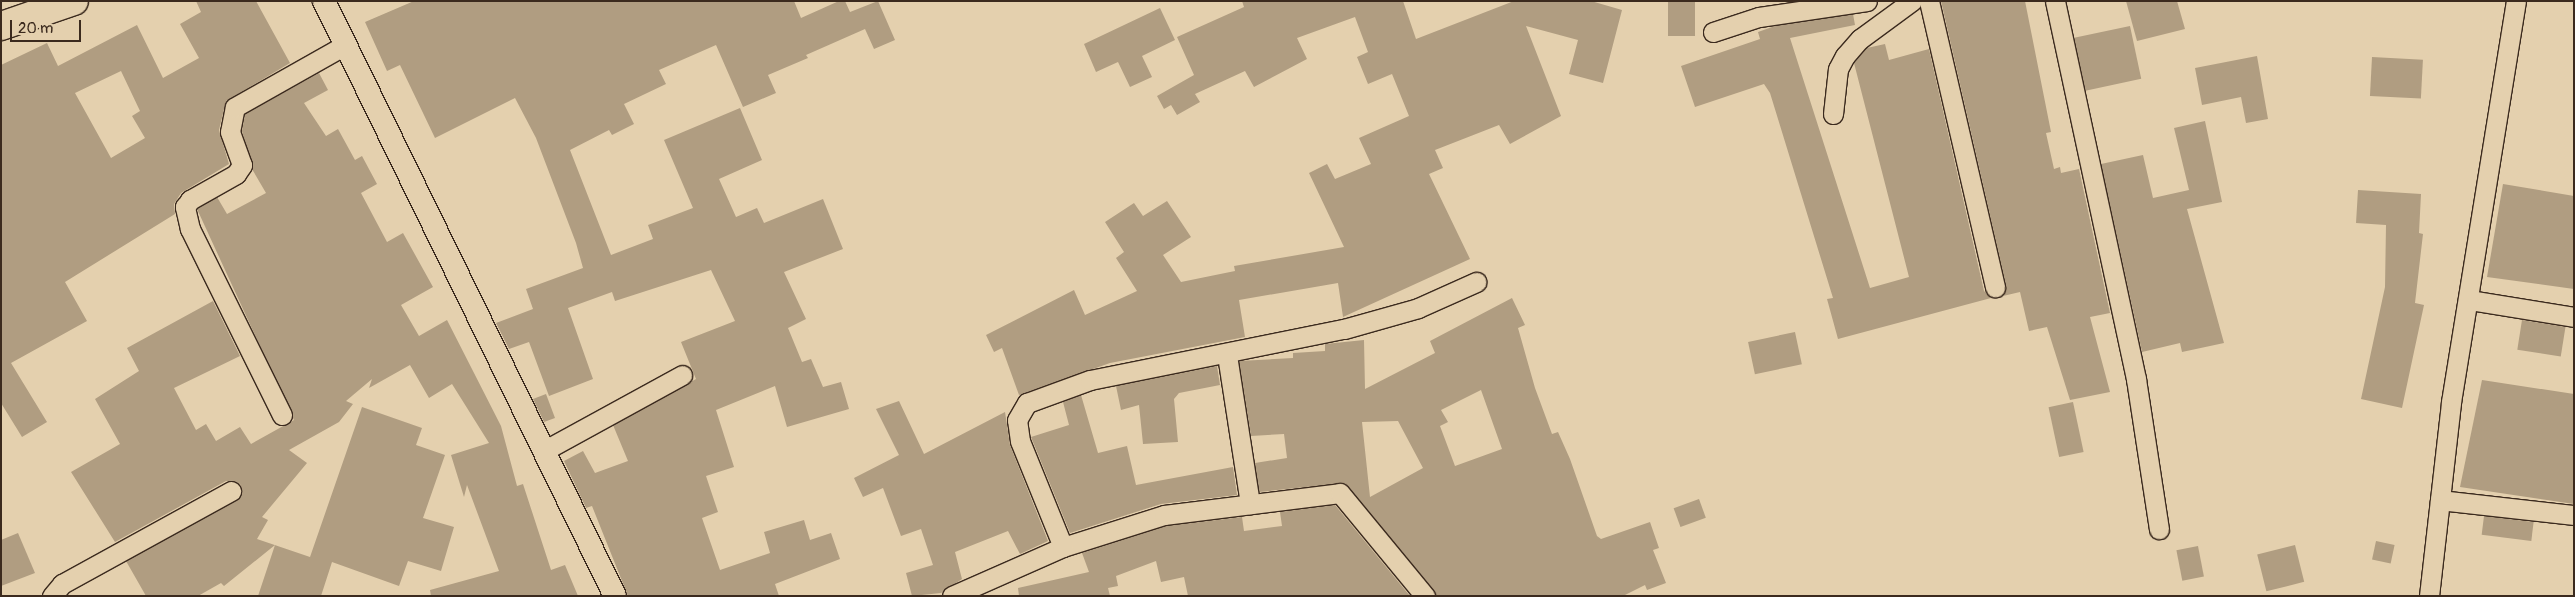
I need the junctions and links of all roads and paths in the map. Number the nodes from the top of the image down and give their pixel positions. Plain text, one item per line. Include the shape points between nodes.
1 (74, 1) edge
2 (324, 1) edge
3 (1867, 1) edge
4 (1912, 1) edge
5 (1929, 1) edge
6 (2055, 1) edge
7 (2516, 1) edge
8 (1, 26) edge
9 (1713, 32) dead end
10 (346, 45) junction
11 (1833, 114) dead end
12 (1476, 282) dead end
13 (1995, 288) dead end
14 (2469, 300) junction
15 (2574, 317) edge
16 (1227, 355) junction
17 (682, 375) dead end
18 (282, 415) dead end
19 (547, 449) junction
20 (231, 491) dead end
21 (2440, 500) junction
22 (1250, 504) junction
23 (2574, 515) edge
24 (2159, 530) dead end
25 (1063, 548) junction
26 (976, 591) edge
27 (52, 596) edge
28 (615, 596) edge
29 (952, 596) edge
30 (1425, 596) edge
31 (2429, 596) edge

1 - 8 highway
2 - 10 street
3 - 9 street via 1759,17
4 - 11 street via 1860,39 1845,56 1838,69
5 - 13 street
6 - 24 street via 2136,379
7 - 14 street
10 - 18 street via 236,108 230,132 242,165 236,174 190,200 185,207 190,229
10 - 19 street
12 - 16 street via 1418,308
14 - 15 street
14 - 21 street
16 - 22 street
16 - 25 street via 1090,380 1027,403 1017,420 1020,442
17 - 19 street
19 - 28 street
20 - 27 street via 62,584
21 - 23 street
21 - 31 street
22 - 25 street via 1164,515
22 - 30 street via 1340,493
25 - 26 street
26 - 29 street

